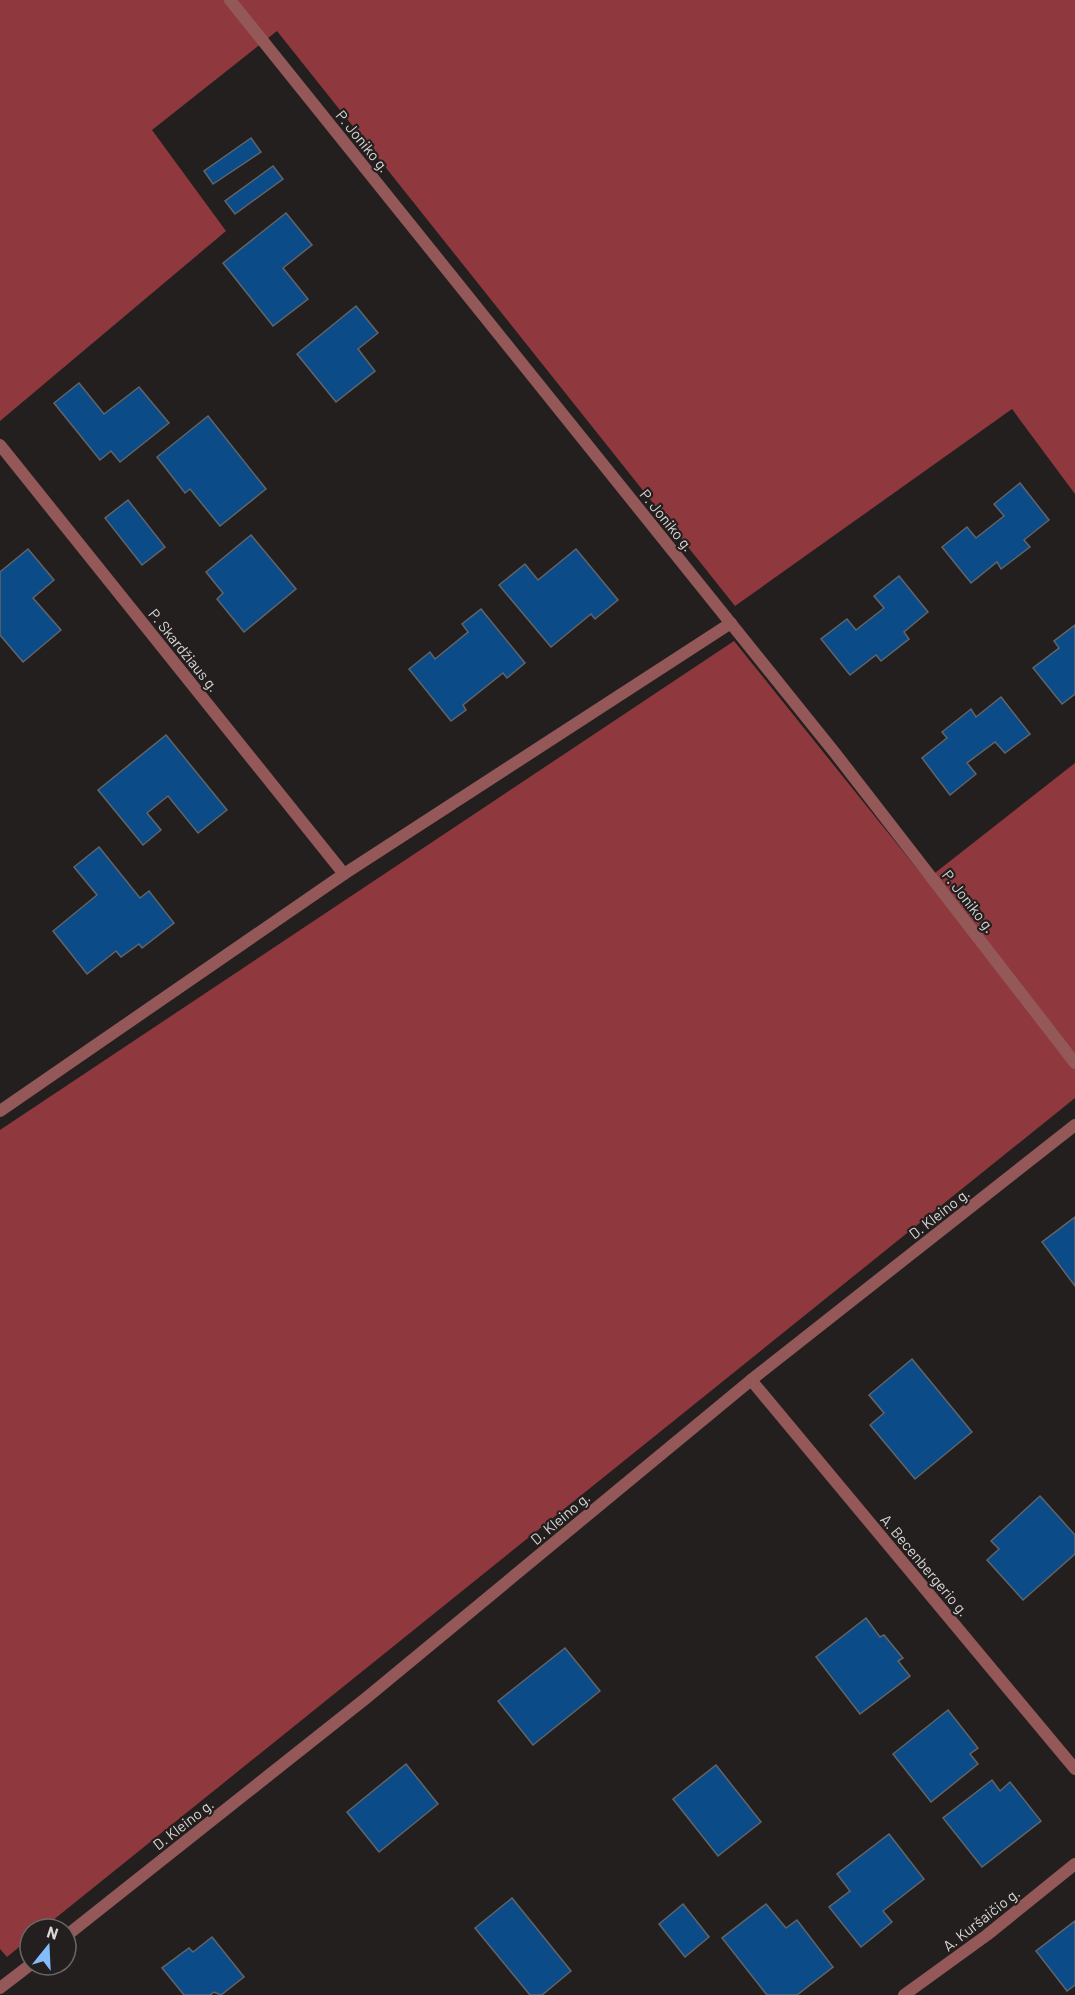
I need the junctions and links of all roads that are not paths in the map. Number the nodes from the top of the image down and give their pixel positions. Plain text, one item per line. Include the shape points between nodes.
1 (230, 0) edge
2 (0, 445) edge
3 (731, 623) junction
4 (344, 874) junction
5 (1075, 1063) edge
6 (0, 1111) edge
7 (1075, 1125) edge
8 (751, 1380) junction
9 (1075, 1769) edge
10 (1075, 1864) edge
11 (78, 1926) edge
12 (18, 1974) edge
13 (0, 1988) edge
14 (904, 1995) edge

1 - 3 street, P. Joniko g.
2 - 4 street, P. Skardžiaus g.
3 - 4 street
3 - 5 street, P. Joniko g.
4 - 6 street
7 - 8 street, D. Kleino g.
8 - 9 street, A. Becenbergerio g.
8 - 11 street, D. Kleino g. via 365,1699
10 - 14 street, A. Kuršaičio g.
12 - 13 street

